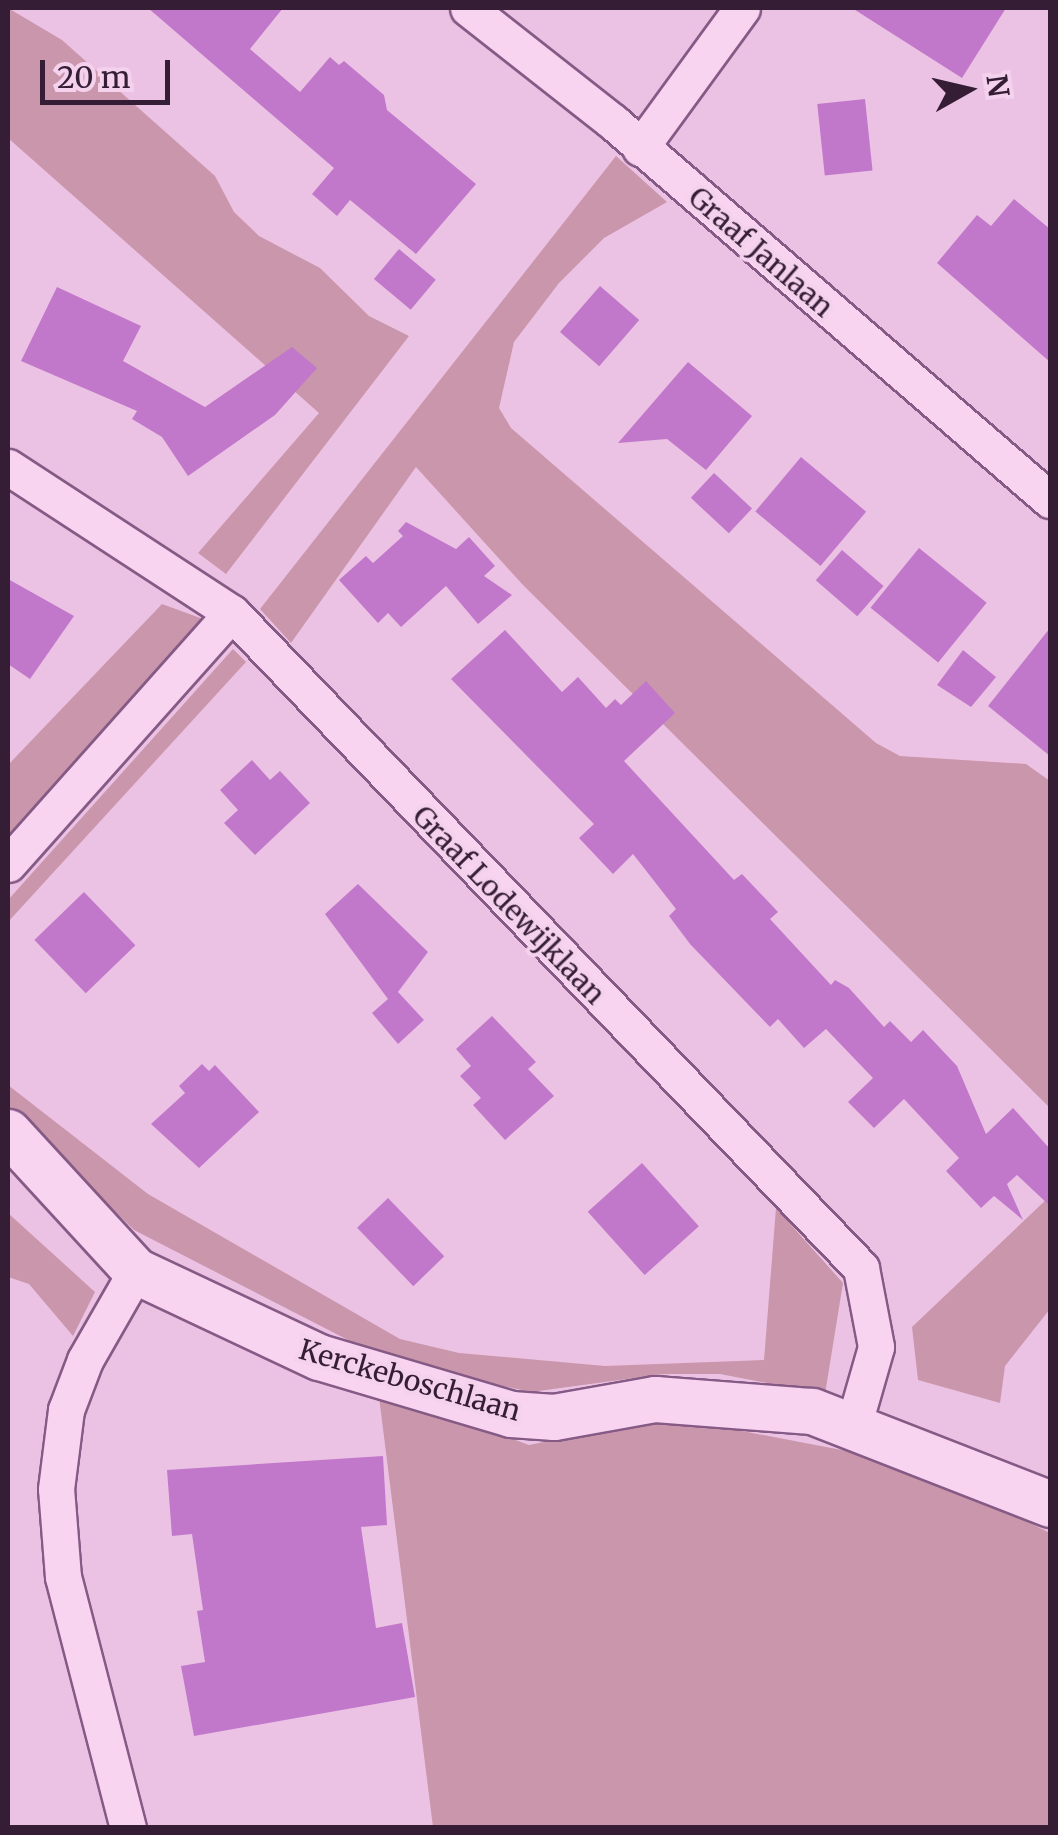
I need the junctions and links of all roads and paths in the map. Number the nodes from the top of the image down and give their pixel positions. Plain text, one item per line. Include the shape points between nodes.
1 (468, 8) edge
2 (742, 8) edge
3 (640, 148) junction
4 (8, 467) edge
5 (1050, 500) edge
6 (232, 613) junction
7 (8, 864) edge
8 (8, 1132) edge
9 (136, 1271) junction
10 (853, 1427) junction
11 (1050, 1504) edge
12 (128, 1828) edge

1 - 3 street, Graaf Janlaan
2 - 3 street
3 - 5 street, Graaf Janlaan
4 - 6 street, Graaf Lodewijklaan
6 - 7 street
6 - 10 street, Graaf Lodewijklaan via 861,1268 876,1347
8 - 9 street, Kerckeboschlaan
9 - 10 street, Kerckeboschlaan via 276,1340 511,1414 554,1417 655,1399 705,1399 812,1411
9 - 12 street via 66,1410 56,1490 63,1577
10 - 11 street, Kerckeboschlaan

